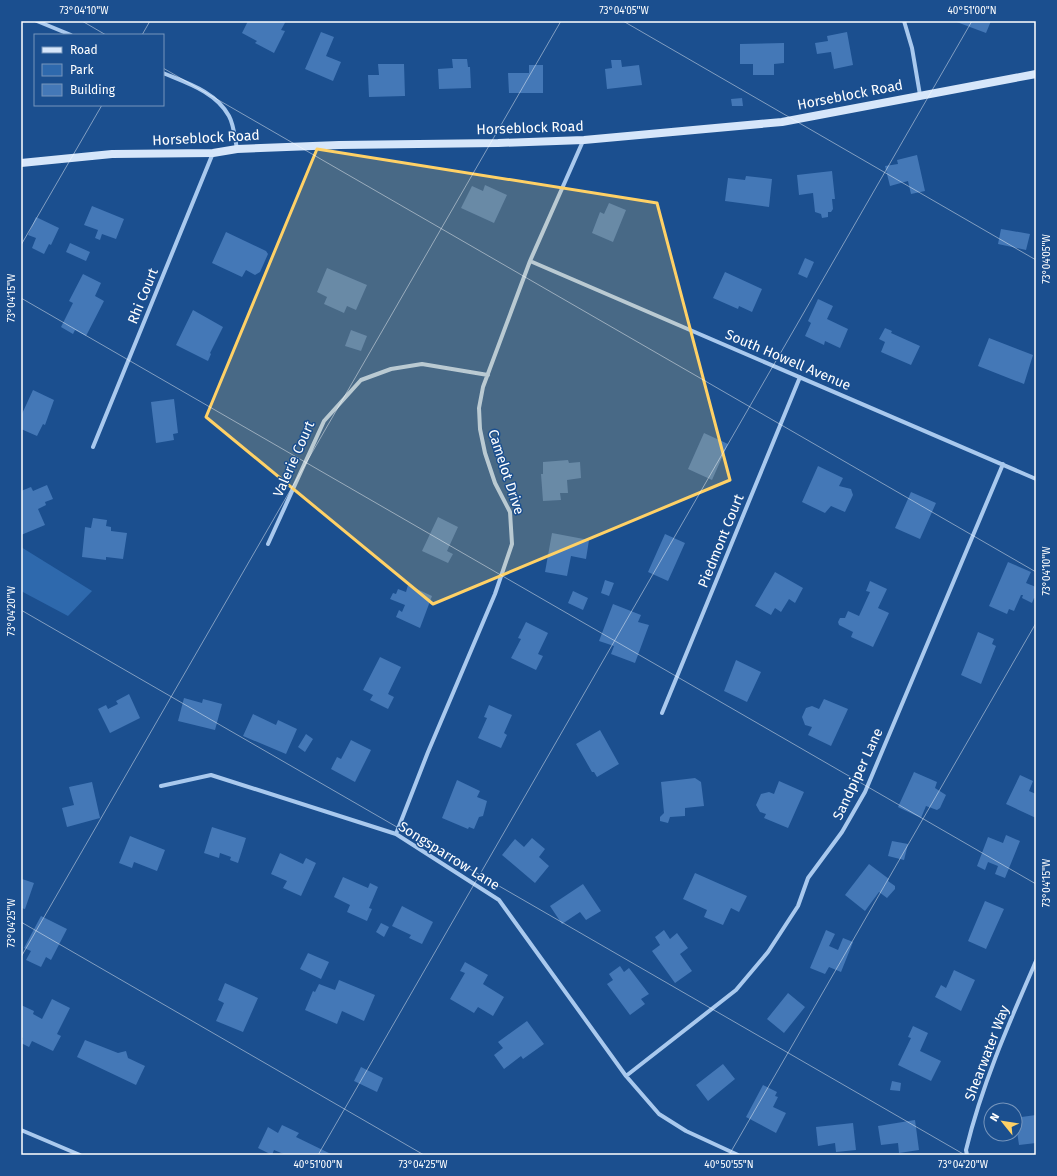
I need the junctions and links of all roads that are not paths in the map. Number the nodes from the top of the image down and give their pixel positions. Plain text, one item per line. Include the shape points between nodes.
1 (37, 21) edge
2 (904, 21) edge
3 (69, 34) edge
4 (164, 73) edge
5 (1036, 74) edge
6 (920, 95) junction
7 (584, 140) junction
8 (237, 149) junction
9 (213, 153) junction
10 (21, 163) edge
11 (530, 261) junction
12 (488, 374) junction
13 (800, 377) junction
14 (93, 447) dead end
15 (1003, 464) junction
16 (1036, 480) edge
17 (268, 544) dead end
18 (662, 713) dead end
19 (161, 786) dead end
20 (396, 834) junction
21 (1036, 961) edge
22 (626, 1076) junction
23 (21, 1130) edge
24 (80, 1155) edge
25 (738, 1155) edge
26 (967, 1155) edge

1 - 3 street
2 - 6 street via 912,48
4 - 8 street via 197,87 216,99 229,117
5 - 6 street, Horseblock Road
6 - 7 street, Horseblock Road via 782,122
7 - 8 street, Horseblock Road
7 - 11 street, Camelot Drive
8 - 9 street, Horseblock Road
9 - 10 street, Horseblock Road via 112,154
9 - 14 street, Rhi Court
11 - 12 street, Camelot Drive
11 - 13 street, South Howell Avenue
12 - 17 street, Valerie Court via 422,364 391,369 361,380 324,421
12 - 20 street, Camelot Drive via 479,408 480,429 495,483 510,512 512,544 495,594
13 - 15 street, South Howell Avenue
13 - 18 street, Piedmont Court
15 - 16 street, South Howell Avenue
15 - 22 street, Sandpiper Lane via 864,792 842,832 808,878 798,906 768,952 736,990
19 - 20 street, Songsparrow Lane via 211,775
20 - 22 street, Songsparrow Lane via 499,900
21 - 26 street, Shearwater Way via 990,1070 973,1120
22 - 25 street, Songsparrow Lane via 659,1114 686,1131
23 - 24 street

